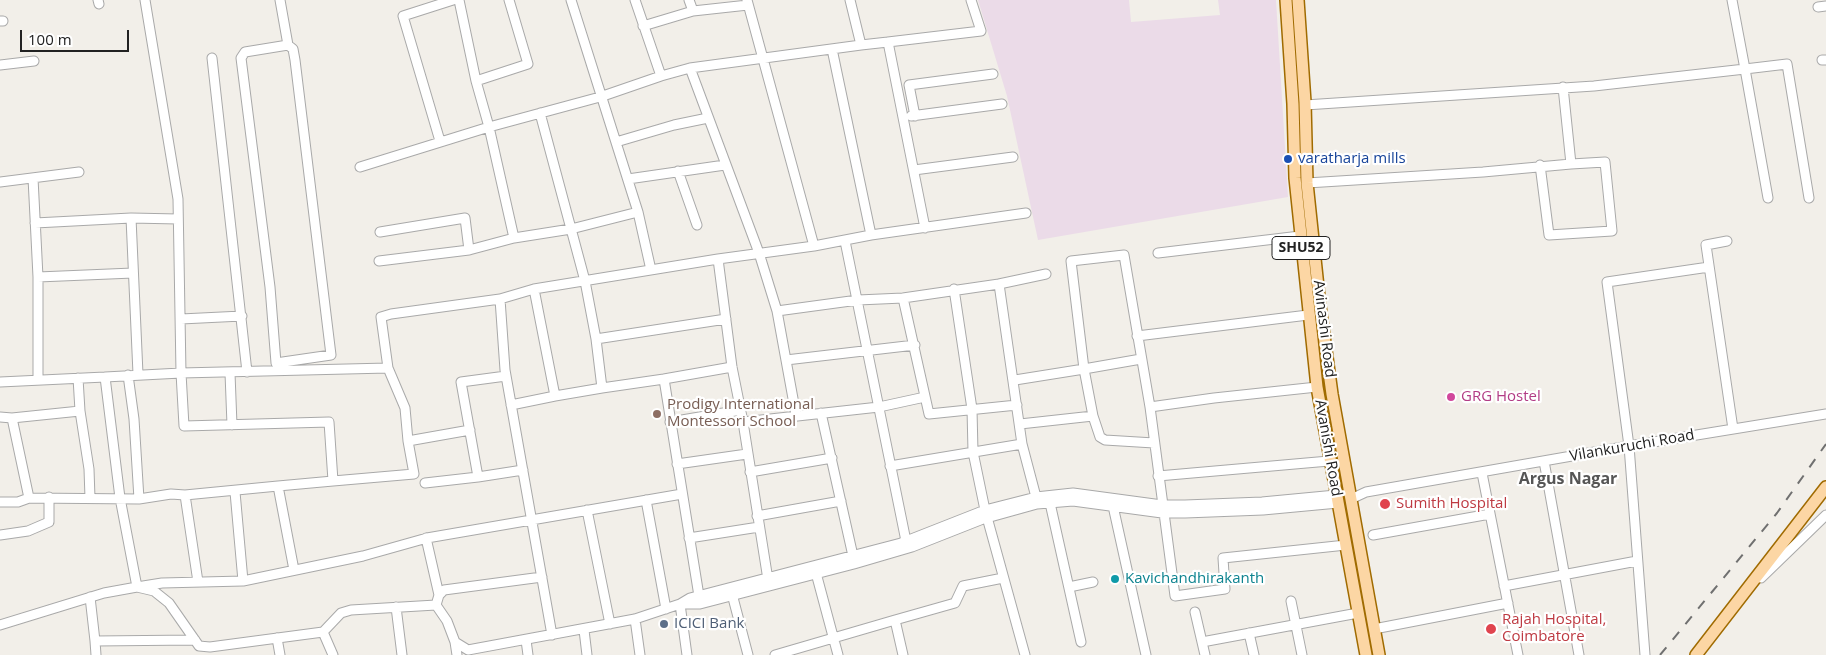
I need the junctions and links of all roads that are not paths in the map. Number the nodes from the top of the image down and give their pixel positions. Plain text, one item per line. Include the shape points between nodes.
1 (145, 0) edge
2 (280, 0) edge
3 (453, 0) edge
4 (459, 0) edge
5 (509, 0) edge
6 (571, 0) edge
7 (635, 0) edge
8 (689, 0) edge
9 (850, 0) edge
10 (972, 0) edge
11 (1286, 0) edge
12 (1298, 0) edge
13 (1732, 0) edge
14 (440, 2) edge
15 (748, 2) edge
16 (693, 11) junction
17 (643, 26) junction
18 (888, 42) junction
19 (861, 45) junction
20 (288, 46) junction
21 (832, 49) junction
22 (212, 58) dead end
23 (763, 60) junction
24 (34, 61) dead end
25 (0, 65) edge
26 (690, 68) junction
27 (1745, 70) junction
28 (994, 74) dead end
29 (661, 76) junction
30 (476, 80) junction
31 (1563, 87) junction
32 (600, 97) junction
33 (1002, 104) dead end
34 (1305, 105) junction
35 (540, 113) junction
36 (915, 116) junction
37 (903, 117) junction
38 (708, 118) junction
39 (489, 127) junction
40 (440, 141) junction
41 (616, 142) junction
42 (1013, 156) dead end
43 (1571, 164) junction
44 (725, 165) junction
45 (1540, 165) junction
46 (360, 167) dead end
47 (914, 170) junction
48 (678, 171) junction
49 (79, 172) dead end
50 (33, 178) junction
51 (628, 179) junction
52 (0, 182) edge
53 (1307, 183) junction
54 (1768, 198) dead end
55 (1808, 198) dead end
56 (638, 212) junction
57 (1026, 213) dead end
58 (131, 218) junction
59 (178, 219) junction
60 (35, 222) junction
61 (698, 225) dead end
62 (925, 228) junction
63 (571, 229) junction
64 (380, 232) dead end
65 (871, 236) junction
66 (1300, 236) junction
67 (514, 238) junction
68 (845, 241) junction
69 (1727, 241) dead end
70 (814, 246) junction
71 (469, 250) junction
72 (759, 253) junction
73 (1158, 253) dead end
74 (718, 260) junction
75 (379, 261) dead end
76 (1709, 267) junction
77 (651, 270) junction
78 (133, 273) junction
79 (1046, 274) dead end
80 (38, 277) junction
81 (585, 281) junction
82 (999, 284) junction
83 (534, 289) junction
84 (954, 289) junction
85 (500, 298) junction
86 (903, 298) junction
87 (858, 300) junction
88 (777, 311) junction
89 (1308, 315) junction
90 (242, 316) junction
91 (726, 319) junction
92 (181, 320) junction
93 (1324, 334) junction
94 (1137, 336) junction
95 (1311, 336) junction
96 (596, 340) junction
97 (915, 345) junction
98 (868, 351) junction
99 (1141, 359) junction
100 (786, 360) junction
101 (732, 367) junction
102 (388, 368) junction
103 (1084, 369) junction
104 (247, 372) junction
105 (181, 373) junction
106 (230, 373) junction
107 (138, 374) junction
108 (105, 376) junction
109 (128, 376) junction
110 (506, 376) junction
111 (78, 378) junction
112 (38, 379) junction
113 (664, 379) junction
114 (1015, 380) junction
115 (0, 382) edge
116 (1316, 387) junction
117 (602, 388) junction
118 (555, 396) junction
119 (925, 397) junction
120 (1017, 404) junction
121 (511, 405) junction
122 (879, 407) junction
123 (1150, 407) junction
124 (972, 409) junction
125 (741, 410) junction
126 (80, 411) junction
127 (821, 412) junction
128 (1826, 414) edge
129 (796, 415) junction
130 (1093, 416) junction
131 (0, 417) edge
132 (12, 418) junction
133 (670, 422) junction
134 (743, 422) junction
135 (1020, 424) junction
136 (232, 425) junction
137 (1733, 429) junction
138 (470, 430) junction
139 (408, 441) junction
140 (1154, 443) junction
141 (1022, 444) junction
142 (1629, 446) junction
143 (973, 452) junction
144 (747, 454) junction
145 (832, 458) junction
146 (1329, 461) junction
147 (1544, 461) junction
148 (677, 464) junction
149 (890, 466) junction
150 (522, 470) junction
151 (750, 472) junction
152 (1482, 473) junction
153 (1158, 476) junction
154 (478, 477) junction
155 (333, 481) junction
156 (424, 483) dead end
157 (278, 486) junction
158 (1824, 491) edge
159 (235, 492) junction
160 (185, 494) junction
161 (682, 494) junction
162 (1350, 496) junction
163 (1036, 497) junction
164 (29, 498) junction
165 (50, 498) junction
166 (90, 498) junction
167 (120, 498) junction
168 (139, 499) junction
169 (1337, 499) junction
170 (646, 500) junction
171 (841, 501) junction
172 (0, 502) edge
173 (1050, 503) junction
174 (1113, 506) junction
175 (1163, 509) junction
176 (587, 510) junction
177 (987, 514) junction
178 (1490, 514) junction
179 (757, 516) junction
180 (1826, 516) edge
181 (531, 520) junction
182 (759, 527) junction
183 (0, 535) edge
184 (1374, 535) dead end
185 (426, 538) junction
186 (689, 538) junction
187 (906, 541) junction
188 (1346, 546) junction
189 (853, 556) junction
190 (1638, 561) junction
191 (294, 570) junction
192 (816, 573) junction
193 (1565, 573) junction
194 (542, 577) junction
195 (1004, 578) junction
196 (243, 581) junction
197 (768, 581) junction
198 (198, 582) junction
199 (1093, 582) dead end
200 (1504, 586) junction
201 (137, 587) junction
202 (1068, 587) junction
203 (732, 594) junction
204 (439, 595) junction
205 (699, 596) junction
206 (1741, 596) junction
207 (90, 597) junction
208 (1291, 602) dead end
209 (1508, 603) junction
210 (680, 604) junction
211 (436, 605) junction
212 (396, 607) junction
213 (666, 609) junction
214 (1195, 612) dead end
215 (1358, 614) junction
216 (635, 619) junction
217 (895, 620) junction
218 (610, 624) junction
219 (1296, 625) junction
220 (0, 626) edge
221 (1374, 629) junction
222 (584, 630) junction
223 (323, 632) junction
224 (1249, 633) junction
225 (552, 635) junction
226 (834, 637) junction
227 (277, 638) junction
228 (526, 640) junction
229 (95, 641) junction
230 (455, 642) junction
231 (1081, 642) dead end
232 (1202, 642) junction
233 (197, 643) junction
234 (224, 650) edge
235 (96, 655) edge
236 (195, 655) edge
237 (280, 655) edge
238 (333, 655) edge
239 (402, 655) edge
240 (457, 655) edge
241 (528, 655) edge
242 (587, 655) edge
243 (640, 655) edge
244 (687, 655) edge
245 (748, 655) edge
246 (775, 655) edge
247 (838, 655) edge
248 (903, 655) edge
249 (1025, 655) edge
250 (1146, 655) edge
251 (1205, 655) edge
252 (1254, 655) edge
253 (1302, 655) edge
254 (1366, 655) edge
255 (1379, 655) edge
256 (1518, 655) edge
257 (1580, 655) edge
258 (1645, 655) edge
259 (1696, 655) edge

1 - 59 street via 178,199
2 - 20 street
3 - 14 street
4 - 30 street
5 - 30 street via 528,64
6 - 32 street
7 - 17 street
8 - 16 street
9 - 19 street
10 - 18 street via 981,31
11 - 66 main road, Avanishi Road / SHU52 via 1294,178
12 - 34 main road, Avinashi Road / SHU52
13 - 27 street
14 - 40 street via 403,16
15 - 16 street
15 - 23 street
16 - 17 street
17 - 29 street
18 - 19 street
18 - 37 street
19 - 21 street
20 - 20 street via 293,49 295,60 331,355 276,363 270,287 241,58 245,52
21 - 23 street
21 - 65 street
22 - 90 street
23 - 26 street
23 - 70 street
24 - 25 street
26 - 29 street
26 - 38 street
27 - 31 street
27 - 54 street
27 - 55 street via 1787,64
28 - 36 street via 909,85
29 - 32 street
30 - 39 street
31 - 34 street
31 - 43 street
32 - 35 street
32 - 41 street
33 - 36 street
34 - 53 main road, Avinashi Road / SHU52
35 - 39 street
35 - 63 street
36 - 37 street
37 - 47 street
38 - 41 street
38 - 44 street
39 - 40 street
39 - 67 street
40 - 46 street
41 - 51 street
42 - 47 street
43 - 45 street
43 - 45 street via 1605,162 1612,231 1549,235
44 - 48 street
44 - 72 street
45 - 53 street via 1483,172
47 - 62 street
48 - 51 street
48 - 61 street
49 - 50 street
50 - 52 street
50 - 60 street
51 - 56 street
53 - 93 main road, Avinashi Road / SHU52
56 - 63 street
56 - 77 street
57 - 62 street
58 - 59 street
58 - 60 street
58 - 78 street
59 - 92 street
60 - 80 street
62 - 65 street
63 - 67 street
63 - 81 street
64 - 71 street via 465,218
65 - 68 street
66 - 73 street
66 - 89 main road, Avanishi Road / SHU52
67 - 71 street
68 - 70 street
68 - 87 street
69 - 76 street via 1706,245
70 - 72 street
71 - 75 street
72 - 74 street
72 - 88 street
74 - 77 street
74 - 91 street
76 - 137 street
76 - 142 street via 1607,282
77 - 81 street
78 - 80 street
78 - 107 street
79 - 82 street
80 - 112 street
81 - 83 street
81 - 96 street
82 - 84 street
82 - 114 street
83 - 85 street
83 - 118 street
84 - 86 street
84 - 124 street
85 - 102 street via 381,317
85 - 110 street
86 - 87 street
86 - 97 street
87 - 88 street
87 - 98 street
88 - 100 street
89 - 94 street
89 - 95 main road, Avanishi Road / SHU52
90 - 92 street
90 - 104 street
91 - 96 street
91 - 101 street
92 - 105 street
93 - 95 main road
93 - 162 main road, Avinashi Road / SHU52
94 - 99 street
94 - 103 street via 1124,255 1071,261
95 - 116 main road, Avanishi Road / SHU52
96 - 117 street
97 - 98 street
97 - 119 street
98 - 100 street
98 - 122 street
99 - 103 street
99 - 123 street
100 - 129 street
101 - 113 street
101 - 125 street
102 - 104 street
102 - 139 street via 405,408
103 - 114 street
103 - 130 street
104 - 106 street
105 - 106 street
105 - 107 street
105 - 136 street via 184,426
106 - 136 street
107 - 109 street
108 - 109 street
108 - 111 street
108 - 167 street
109 - 168 street
110 - 121 street
110 - 138 street via 461,382
111 - 112 street
111 - 126 street
112 - 115 street
113 - 117 street
113 - 133 street
114 - 120 street
116 - 123 street
116 - 146 main road, Avanishi Road / SHU52
117 - 118 street
118 - 121 street
119 - 122 street
119 - 124 street via 928,414
120 - 124 street
120 - 135 street
121 - 150 street
122 - 127 street
122 - 149 street
123 - 140 street
124 - 143 street
125 - 133 street
125 - 134 street
126 - 132 street
126 - 166 street
127 - 129 street
127 - 145 street
128 - 137 street, Vilankuruchi Road
129 - 134 street
130 - 135 street
130 - 140 street via 1100,437 1105,440
131 - 132 street
132 - 164 street
133 - 148 street
134 - 144 street
135 - 141 street
136 - 155 street via 329,422
137 - 142 street, Vilankuruchi Road
138 - 139 street
138 - 154 street
139 - 155 street via 414,474
140 - 153 street
141 - 143 street
141 - 163 street
142 - 147 street, Vilankuruchi Road
142 - 190 street
143 - 149 street
143 - 177 street
144 - 148 street
144 - 151 street
145 - 151 street
145 - 171 street
146 - 153 street
146 - 169 main road, Avanishi Road / SHU52
147 - 152 street, Vilankuruchi Road
147 - 193 street
148 - 161 street
149 - 187 street
150 - 154 street
150 - 181 street
151 - 179 street
152 - 162 street, Vilankuruchi Road
152 - 178 street
153 - 175 street
154 - 156 street
155 - 157 street
157 - 159 street
157 - 191 street
158 - 206 main road
159 - 160 street
159 - 196 street
160 - 168 street
160 - 198 street
161 - 170 street
161 - 186 street
162 - 221 main road, Avinashi Road / SHU52
163 - 175 street via 1073,493
163 - 177 street
164 - 165 street
164 - 172 street
165 - 166 street
165 - 183 street via 49,522 28,531
166 - 167 street
167 - 168 street
167 - 201 street
169 - 175 street via 1263,510
169 - 188 main road, Avanishi Road / SHU52
170 - 176 street
170 - 213 street
171 - 179 street
171 - 189 street
173 - 174 street via 1073,501
173 - 177 street
173 - 202 street
174 - 175 street
174 - 250 street
175 - 188 street via 1175,596 1225,589 1223,558
176 - 181 street
176 - 218 street
177 - 187 street
177 - 192 street via 912,547
177 - 195 street
178 - 184 street
178 - 200 street
179 - 182 street
180 - 206 street
181 - 185 street
181 - 194 street
182 - 186 street
182 - 197 street
185 - 191 street via 363,556
185 - 204 street
186 - 205 street
187 - 189 street
188 - 215 main road, Avanishi Road / SHU52
189 - 197 street
190 - 193 street
190 - 258 street
191 - 196 street
192 - 197 street
192 - 226 street
193 - 200 street
193 - 257 street
194 - 204 street via 444,590
194 - 225 street
195 - 217 street via 963,586 955,603
195 - 249 street
196 - 198 street
197 - 203 street
197 - 205 street
198 - 201 street
199 - 202 street
200 - 209 street
201 - 207 street
201 - 233 street via 154,591 169,604
202 - 231 street
203 - 210 street via 700,604
203 - 245 street
204 - 211 street
205 - 210 street
206 - 259 main road
207 - 220 street
207 - 229 street
208 - 219 street
209 - 221 street
209 - 256 street
210 - 213 street
210 - 244 street
211 - 212 street
211 - 230 street
212 - 223 street via 341,613
212 - 239 street
213 - 216 street
214 - 232 street
215 - 219 street
215 - 254 main road, Avanishi Road / SHU52
216 - 218 street
216 - 243 street
217 - 226 street
217 - 248 street
218 - 222 street
219 - 224 street
219 - 253 street
221 - 255 main road, Avinashi Road / SHU52
222 - 225 street
222 - 242 street
223 - 227 street
223 - 238 street
224 - 232 street
224 - 252 street
225 - 228 street
226 - 246 street
226 - 247 street
227 - 234 street
227 - 237 street
228 - 230 street via 468,650
228 - 241 street
229 - 233 street
229 - 235 street
230 - 240 street
232 - 251 street
233 - 234 street
233 - 236 street

